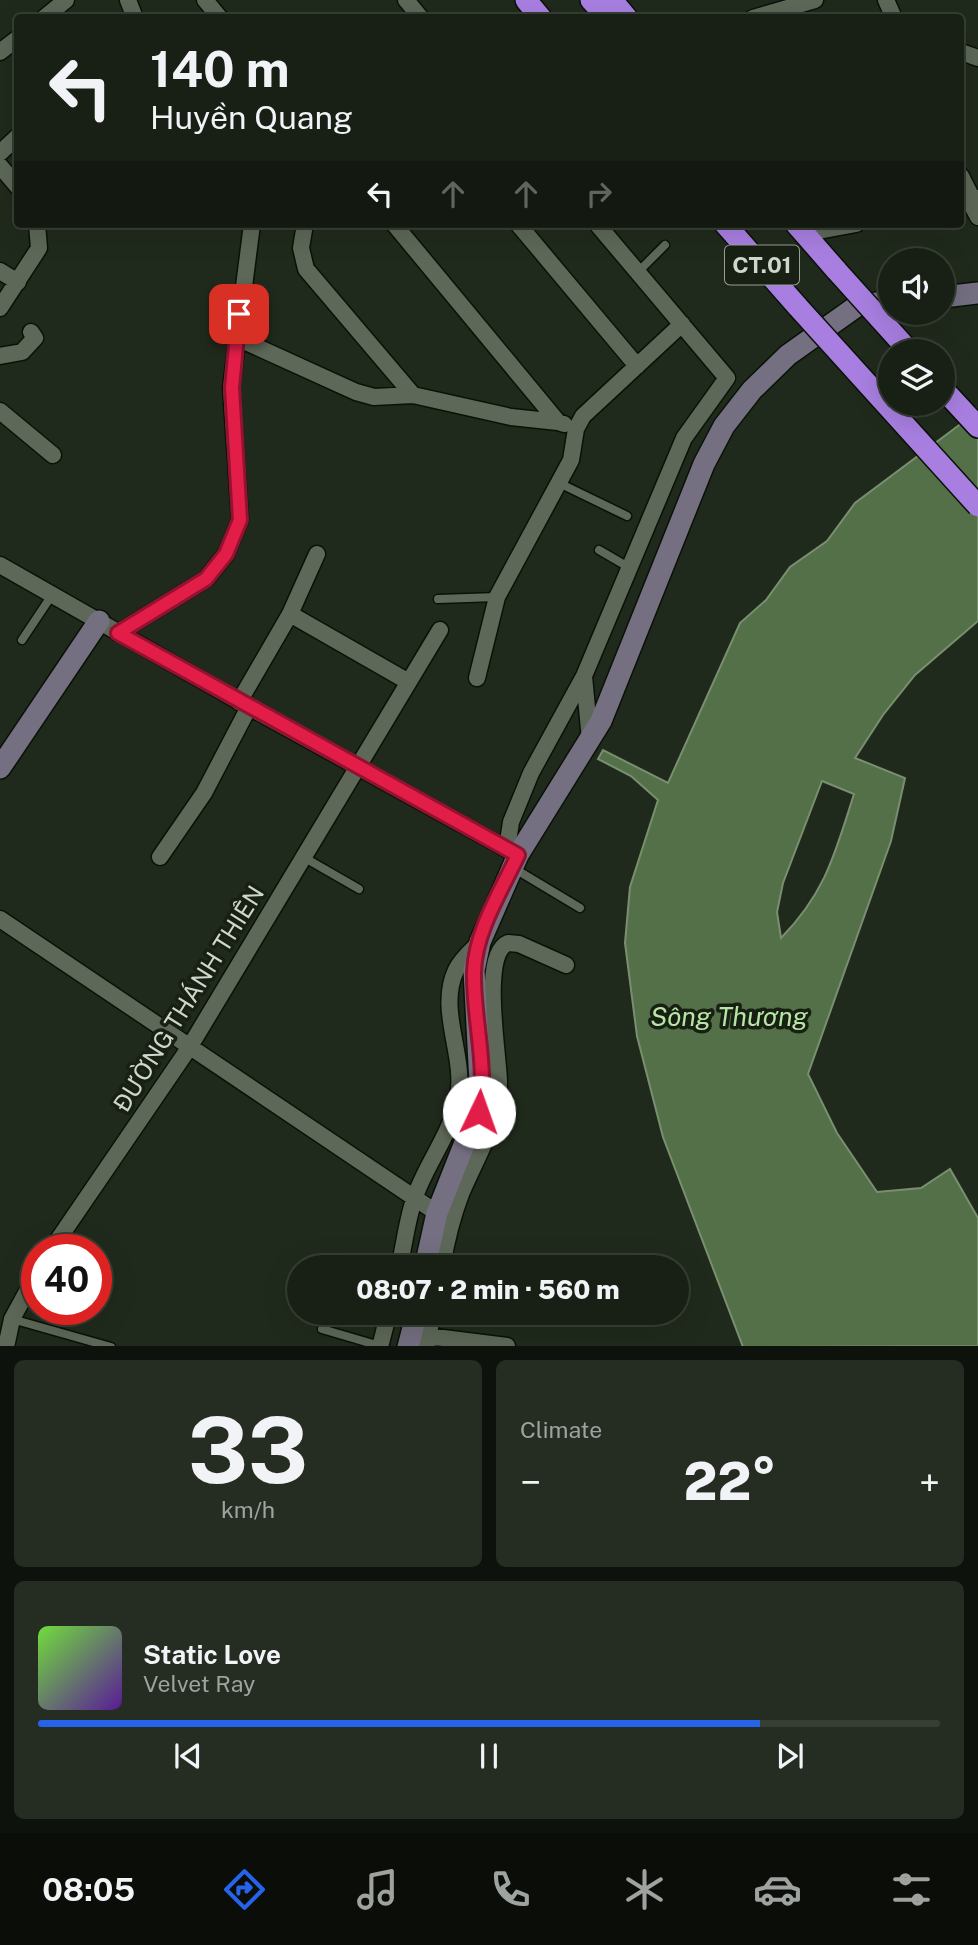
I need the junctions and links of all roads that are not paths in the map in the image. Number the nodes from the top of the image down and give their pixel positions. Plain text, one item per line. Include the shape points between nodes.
1 (66, 0) edge
2 (205, 0) edge
3 (526, 0) edge
4 (591, 0) edge
5 (612, 0) edge
6 (815, 0) edge
7 (49, 14) edge
8 (217, 14) edge
9 (538, 14) edge
10 (604, 14) edge
11 (624, 14) edge
12 (767, 14) edge
13 (14, 41) edge
14 (0, 52) edge
15 (14, 140) edge
16 (0, 153) edge
17 (0, 166) edge
18 (14, 182) edge
19 (969, 199) edge
20 (978, 216) edge
21 (37, 228) edge
22 (251, 228) edge
23 (304, 228) edge
24 (397, 228) edge
25 (521, 228) edge
26 (600, 228) edge
27 (729, 228) edge
28 (804, 228) edge
29 (665, 245) dead end
30 (0, 271) edge
31 (638, 272) junction
32 (18, 282) junction
33 (978, 293) edge
34 (955, 296) edge
35 (878, 303) edge
36 (0, 308) edge
37 (681, 324) junction
38 (31, 332) dead end
39 (236, 337) junction
40 (898, 339) edge
41 (0, 356) edge
42 (636, 366) junction
43 (413, 395) junction
44 (955, 402) edge
45 (0, 411) edge
46 (558, 422) junction
47 (978, 428) edge
48 (576, 429) junction
49 (52, 455) dead end
50 (559, 483) junction
51 (978, 506) edge
52 (627, 516) dead end
53 (599, 550) dead end
54 (317, 554) dead end
55 (0, 565) edge
56 (630, 568) junction
57 (52, 595) junction
58 (497, 597) junction
59 (438, 599) dead end
60 (290, 614) junction
61 (99, 621) junction
62 (440, 630) dead end
63 (118, 633) junction
64 (22, 640) dead end
65 (584, 676) junction
66 (477, 678) dead end
67 (407, 681) junction
68 (244, 704) junction
69 (590, 740) junction
70 (0, 768) edge
71 (357, 768) junction
72 (160, 857) dead end
73 (513, 857) junction
74 (305, 858) junction
75 (359, 889) dead end
76 (580, 908) dead end
77 (0, 919) edge
78 (480, 942) junction
79 (566, 965) dead end
80 (189, 1048) junction
81 (414, 1197) junction
82 (437, 1213) junction
83 (62, 1234) edge
84 (402, 1255) edge
85 (428, 1255) edge
86 (445, 1255) edge
87 (21, 1302) edge
88 (12, 1319) junction
89 (386, 1325) edge
90 (426, 1325) edge
91 (323, 1329) dead end
92 (418, 1341) edge
93 (84, 1343) edge
94 (6, 1346) edge
95 (111, 1346) edge
96 (380, 1346) edge
97 (507, 1346) edge

1 - 7 street
2 - 8 street
3 - 9 highway
4 - 10 highway
5 - 11 highway
6 - 12 street
13 - 14 street
15 - 16 street
17 - 18 street
19 - 20 street
21 - 32 street via 39,248
22 - 39 street
23 - 43 street via 301,248 306,269
24 - 46 street
25 - 42 street
26 - 31 street
27 - 51 highway, CT.01, bridge
28 - 40 highway, CT.01, bridge
29 - 31 lane
30 - 32 street
31 - 37 street
32 - 36 street
33 - 34 street
35 - 69 street via 857,306 788,355 724,426
37 - 42 street
37 - 56 street via 727,377 684,438
38 - 41 street via 36,338 22,352
39 - 43 street via 356,392 374,397
39 - 63 street via 232,418 240,520 226,554 206,579
42 - 48 street via 583,416
43 - 46 street via 511,417
44 - 47 highway
45 - 49 street
46 - 48 street
48 - 50 street via 571,460
50 - 52 lane
50 - 58 street
53 - 56 lane
54 - 60 street
55 - 57 street
56 - 65 street
57 - 61 street
57 - 64 lane
58 - 59 lane
58 - 66 street
60 - 67 street
60 - 68 street
61 - 63 street
61 - 70 street
62 - 67 street, ĐƯỜNG THÁNH THIÊN
63 - 68 street
65 - 69 street
65 - 73 street via 531,773 511,822
67 - 71 street, ĐƯỜNG THÁNH THIÊN
68 - 71 street
68 - 72 street via 204,793
69 - 73 street
71 - 73 street
71 - 74 street, ĐƯỜNG THÁNH THIÊN
73 - 76 lane
73 - 78 street
74 - 75 lane
74 - 80 street, ĐƯỜNG THÁNH THIÊN
77 - 80 street
78 - 81 street via 458,966 451,990 459,1073 457,1104
78 - 82 street via 474,970 481,1102
79 - 86 street via 519,944 508,943 498,951 492,985 497,1109 453,1216
80 - 81 street
80 - 83 street, ĐƯỜNG THÁNH THIÊN
81 - 82 street
81 - 84 street
82 - 85 street
87 - 88 street
88 - 93 lane
88 - 94 street
89 - 96 street
90 - 92 street
91 - 96 lane
92 - 97 street
93 - 95 lane

